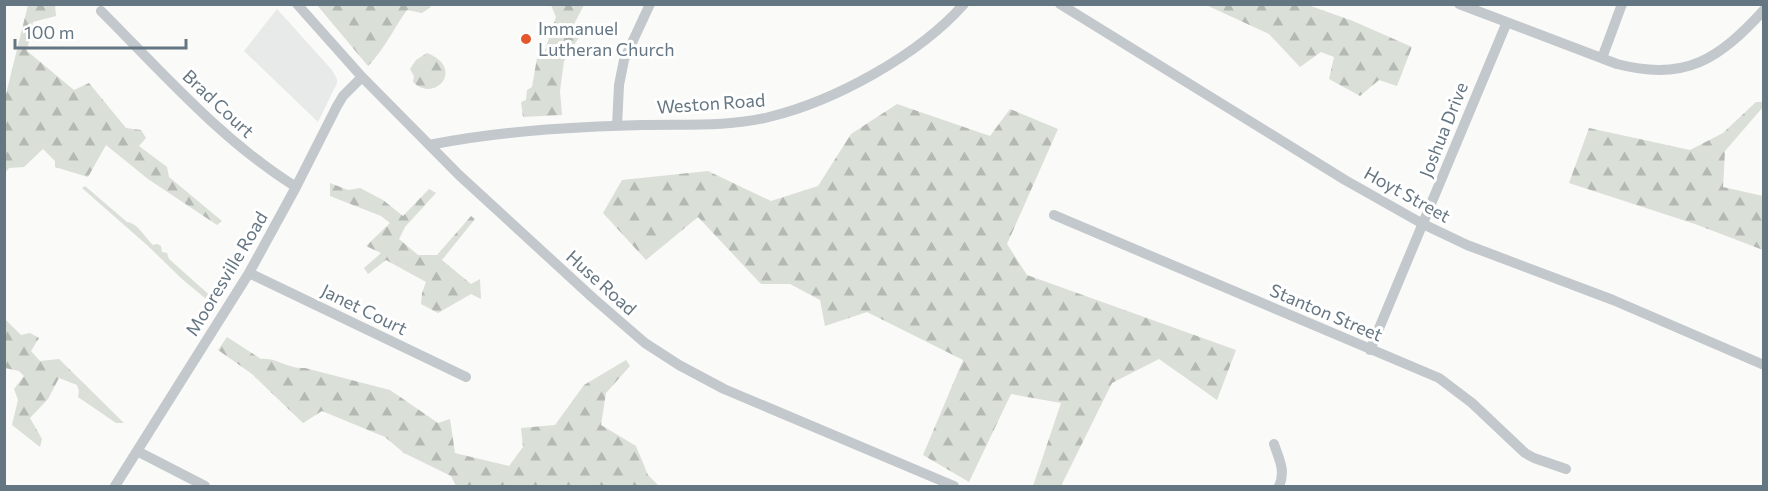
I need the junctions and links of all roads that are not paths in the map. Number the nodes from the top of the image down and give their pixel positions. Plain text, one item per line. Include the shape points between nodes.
1 (297, 4) edge
2 (650, 4) edge
3 (964, 4) edge
4 (1060, 4) edge
5 (1459, 4) edge
6 (1622, 4) edge
7 (1764, 10) edge
8 (100, 11) dead end
9 (1507, 22) junction
10 (1602, 58) junction
11 (362, 77) junction
12 (617, 126) junction
13 (429, 144) junction
14 (296, 187) junction
15 (1054, 215) dead end
16 (1423, 224) junction
17 (249, 273) junction
18 (1370, 350) junction
19 (1764, 365) edge
20 (466, 377) dead end
21 (1274, 444) dead end
22 (137, 450) junction
23 (1566, 469) dead end
24 (115, 486) edge
25 (205, 486) edge
26 (954, 486) edge
27 (1279, 486) edge

1 - 11 street, Huse Road
2 - 12 street via 624,60
3 - 12 street, Weston Road via 911,51 806,107 767,118 728,122
4 - 16 street, Hoyt Street
5 - 9 street
6 - 10 street
7 - 10 street via 1722,51 1697,64 1671,70 1644,69
8 - 14 street, Brad Court via 216,126 258,162
9 - 10 street
9 - 16 street, Joshua Drive
11 - 13 street, Huse Road
11 - 14 street, Mooresville Road via 343,96
12 - 13 street, Weston Road via 489,135
13 - 26 street, Huse Road via 585,292 660,353 724,389
14 - 17 street, Mooresville Road
15 - 18 street, Stanton Street
16 - 18 street, Joshua Drive
16 - 19 street, Hoyt Street
17 - 20 street, Janet Court
17 - 22 street, Mooresville Road
18 - 23 street, Stanton Street via 1449,384 1525,453
21 - 27 street via 1283,468
22 - 24 street, Mooresville Road
22 - 25 street

